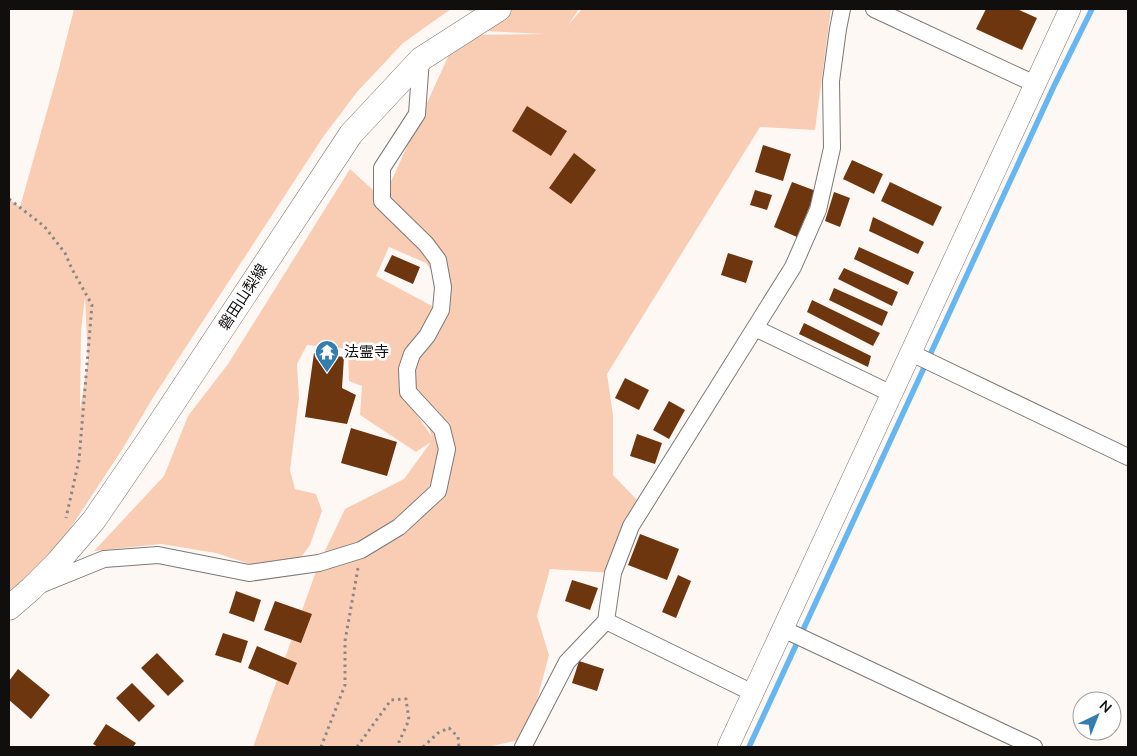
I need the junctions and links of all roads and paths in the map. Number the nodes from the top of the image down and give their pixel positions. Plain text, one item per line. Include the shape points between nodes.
1 (499, 9) edge
2 (842, 9) edge
3 (874, 9) edge
4 (1070, 9) edge
5 (421, 59) junction
6 (1035, 84) junction
7 (9, 199) edge
8 (755, 328) junction
9 (911, 353) junction
10 (892, 394) junction
11 (1128, 457) edge
12 (65, 523) dead end
13 (361, 550) junction
14 (31, 589) junction
15 (9, 608) edge
16 (606, 621) junction
17 (783, 629) junction
18 (753, 693) junction
19 (321, 747) edge
20 (357, 747) edge
21 (399, 747) edge
22 (423, 747) edge
23 (459, 747) edge
24 (523, 747) edge
25 (728, 747) edge
26 (1034, 747) edge

1 - 5 main road, 磐田山梨線
2 - 8 street via 831,81 832,148 818,210 793,267
3 - 6 street
4 - 6 street
5 - 13 street via 417,114 382,168 382,201 438,260 444,287 441,310 412,354 407,369 408,392 442,429 447,449 438,491 399,527
5 - 14 main road, 磐田山梨線 via 351,134 94,520
6 - 9 street
7 - 12 path via 44,226 65,253 92,306 79,460
8 - 10 street
8 - 16 street via 631,526 613,572
9 - 10 street
9 - 11 street
10 - 17 street
13 - 14 street via 319,563 249,573 158,555 104,560
13 - 19 path via 345,641 345,685
14 - 15 main road, 磐田山梨線
16 - 18 street
16 - 24 street via 567,662
17 - 18 street
17 - 26 street
18 - 25 street
20 - 21 path via 391,700 406,699 409,720
22 - 23 path via 438,732 449,728 458,737

